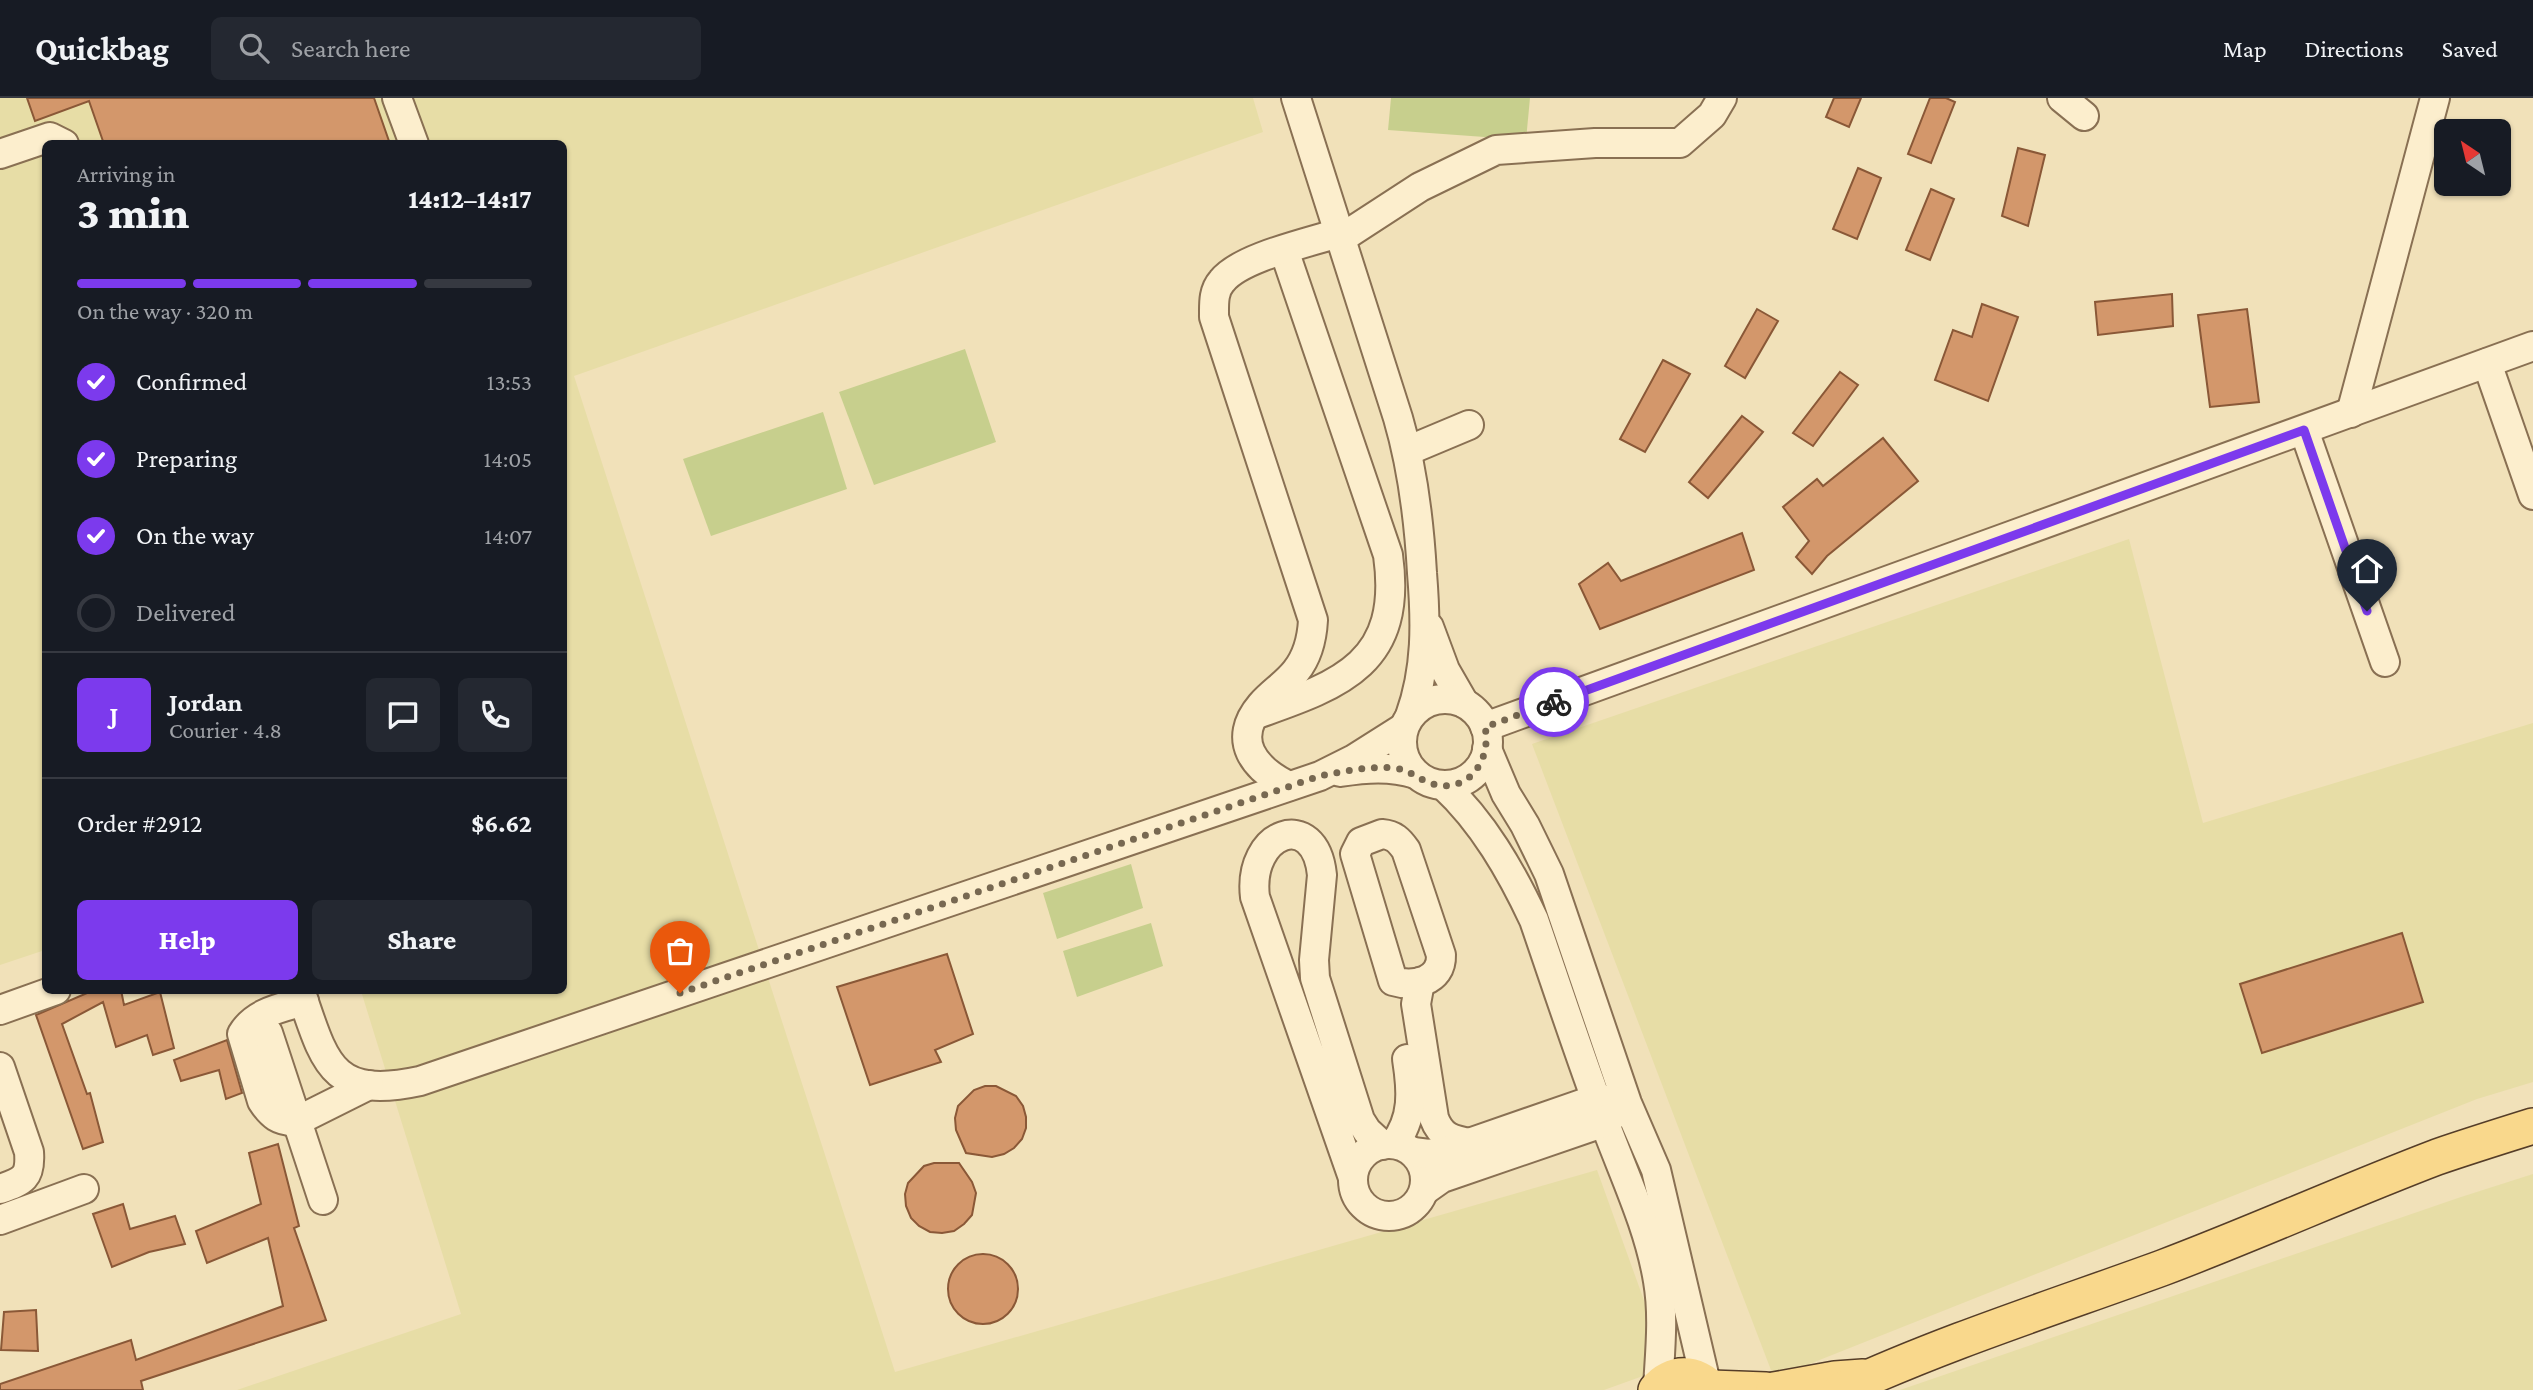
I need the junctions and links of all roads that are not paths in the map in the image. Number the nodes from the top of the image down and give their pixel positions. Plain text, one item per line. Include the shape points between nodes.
1 (397, 98) edge
2 (1296, 98) edge
3 (1721, 98) edge
4 (2062, 98) edge
5 (2435, 98) edge
6 (2084, 116) dead end
7 (56, 140) edge
8 (413, 140) edge
9 (0, 154) edge
10 (1339, 236) junction
11 (1284, 250) junction
12 (2533, 346) edge
13 (2487, 363) junction
14 (2351, 413) junction
15 (1469, 425) dead end
16 (2304, 430) junction
17 (1408, 451) junction
18 (2533, 495) edge
19 (1425, 615) junction
20 (2385, 662) dead end
21 (1464, 703) junction
22 (1254, 715) junction
23 (1407, 722) junction
24 (1486, 738) junction
25 (1416, 774) junction
26 (1320, 776) junction
27 (1443, 785) junction
28 (1289, 786) junction
29 (45, 994) edge
30 (302, 996) edge
31 (0, 1010) edge
32 (268, 1033) dead end
33 (0, 1067) edge
34 (369, 1085) junction
35 (1627, 1103) junction
36 (1600, 1111) junction
37 (297, 1121) junction
38 (2533, 1126) edge
39 (1471, 1143) junction
40 (1396, 1147) junction
41 (1353, 1178) junction
42 (0, 1189) edge
43 (84, 1189) dead end
44 (1424, 1190) junction
45 (323, 1200) dead end
46 (0, 1220) edge
47 (1853, 1384) edge
48 (1710, 1387) edge
49 (1657, 1389) edge
50 (1766, 1390) edge
51 (1774, 1390) edge

1 - 8 street
2 - 10 street
3 - 10 street via 1712,115 1680,143 1496,150 1420,187
4 - 6 street
5 - 14 street
7 - 9 street via 50,137
10 - 11 street
10 - 17 street
11 - 22 street via 1236,269 1221,281 1214,296 1214,317 1313,620 1312,639 1296,672
11 - 22 street via 1388,555 1392,591 1388,614 1365,661 1315,694
12 - 13 street
13 - 14 street
13 - 18 street
14 - 16 street
15 - 17 street
16 - 20 street
16 - 24 street
17 - 19 street via 1419,523
19 - 21 street via 1445,670
19 - 23 street via 1423,668
21 - 23 street via 1432,700
21 - 24 street via 1479,716
22 - 28 street via 1246,738 1251,754 1272,778
23 - 25 street via 1401,742 1403,755
23 - 26 street
24 - 27 street via 1479,768 1468,778
24 - 35 street via 1506,794 1549,874
25 - 26 street via 1378,768
25 - 27 street
26 - 28 street
27 - 36 street via 1477,822 1521,893
28 - 34 street via 420,1081
29 - 31 street
30 - 34 street via 327,1060 342,1075
30 - 37 street via 260,1015 242,1034 262,1101 276,1118
32 - 37 street
33 - 42 street via 30,1160 23,1180
34 - 37 street
35 - 36 street
35 - 48 street via 1656,1170
36 - 39 street
36 - 44 street via 1442,1178
36 - 49 street via 1619,1155 1659,1282
37 - 45 street
38 - 47 main road via 2438,1157 2282,1222
39 - 40 street via 1429,1154
39 - 40 street via 1448,1139 1437,1127 1416,1004 1406,982 1411,1096 1408,1122
40 - 41 street via 1371,1149 1357,1163
40 - 41 street via 1367,1131 1360,1119 1315,978 1321,864 1310,843 1301,837 1279,836 1257,864 1255,897
40 - 44 street via 1424,1169
41 - 44 street via 1362,1204 1381,1215 1412,1208
43 - 46 street
47 - 51 main road via 1835,1379
48 - 49 main road via 1692,1376 1676,1376
48 - 50 main road

